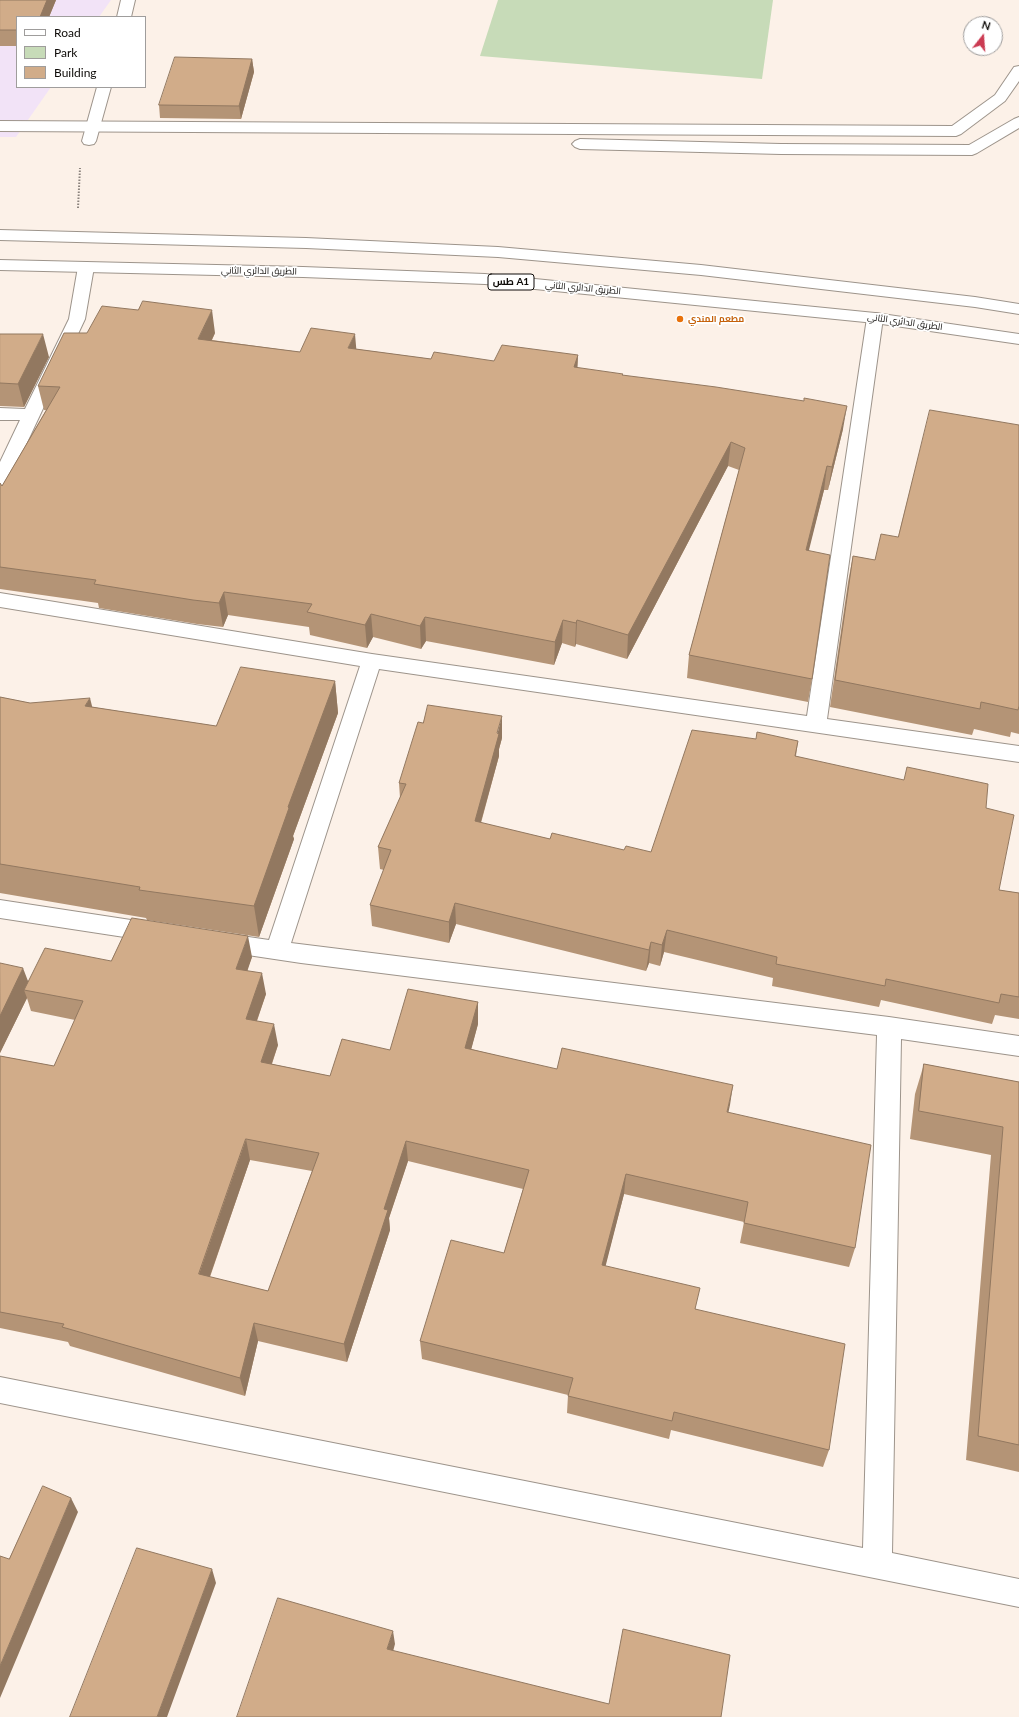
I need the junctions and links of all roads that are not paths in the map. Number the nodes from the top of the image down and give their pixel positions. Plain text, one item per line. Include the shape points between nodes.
1 (128, 0) edge
2 (124, 16) edge
3 (1019, 70) edge
4 (104, 88) edge
5 (1019, 122) edge
6 (0, 126) edge
7 (93, 126) junction
8 (0, 139) edge
9 (89, 140) junction
10 (0, 235) edge
11 (0, 265) edge
12 (86, 267) junction
13 (1019, 309) edge
14 (875, 318) junction
15 (1019, 339) edge
16 (0, 414) edge
17 (31, 415) junction
18 (0, 481) edge
19 (0, 600) edge
20 (372, 661) junction
21 (816, 726) junction
22 (1019, 754) edge
23 (0, 909) edge
24 (177, 936) edge
25 (200, 939) edge
26 (277, 950) junction
27 (889, 1028) junction
28 (1019, 1046) edge
29 (0, 1390) edge
30 (877, 1564) junction
31 (1019, 1593) edge

1 - 2 lane
3 - 7 main road via 1000,98 956,131
4 - 7 lane
5 - 9 main road via 972,150 781,149 549,143
6 - 7 main road
7 - 9 lane
8 - 9 main road
10 - 13 main road via 298,243 498,252 709,271
11 - 12 main road, الطريق الدائري الثاني / طس A1
12 - 14 main road, الطريق الدائري الثاني / طس A1 via 485,279
12 - 17 main road via 76,319
14 - 15 main road, الطريق الدائري الثاني / طس A1
14 - 21 main road
16 - 17 main road
17 - 18 main road
19 - 20 main road
20 - 21 main road
20 - 26 main road
21 - 22 main road
23 - 24 main road
25 - 26 main road
26 - 27 main road
27 - 28 main road
27 - 30 main road
29 - 30 main road
30 - 31 main road

